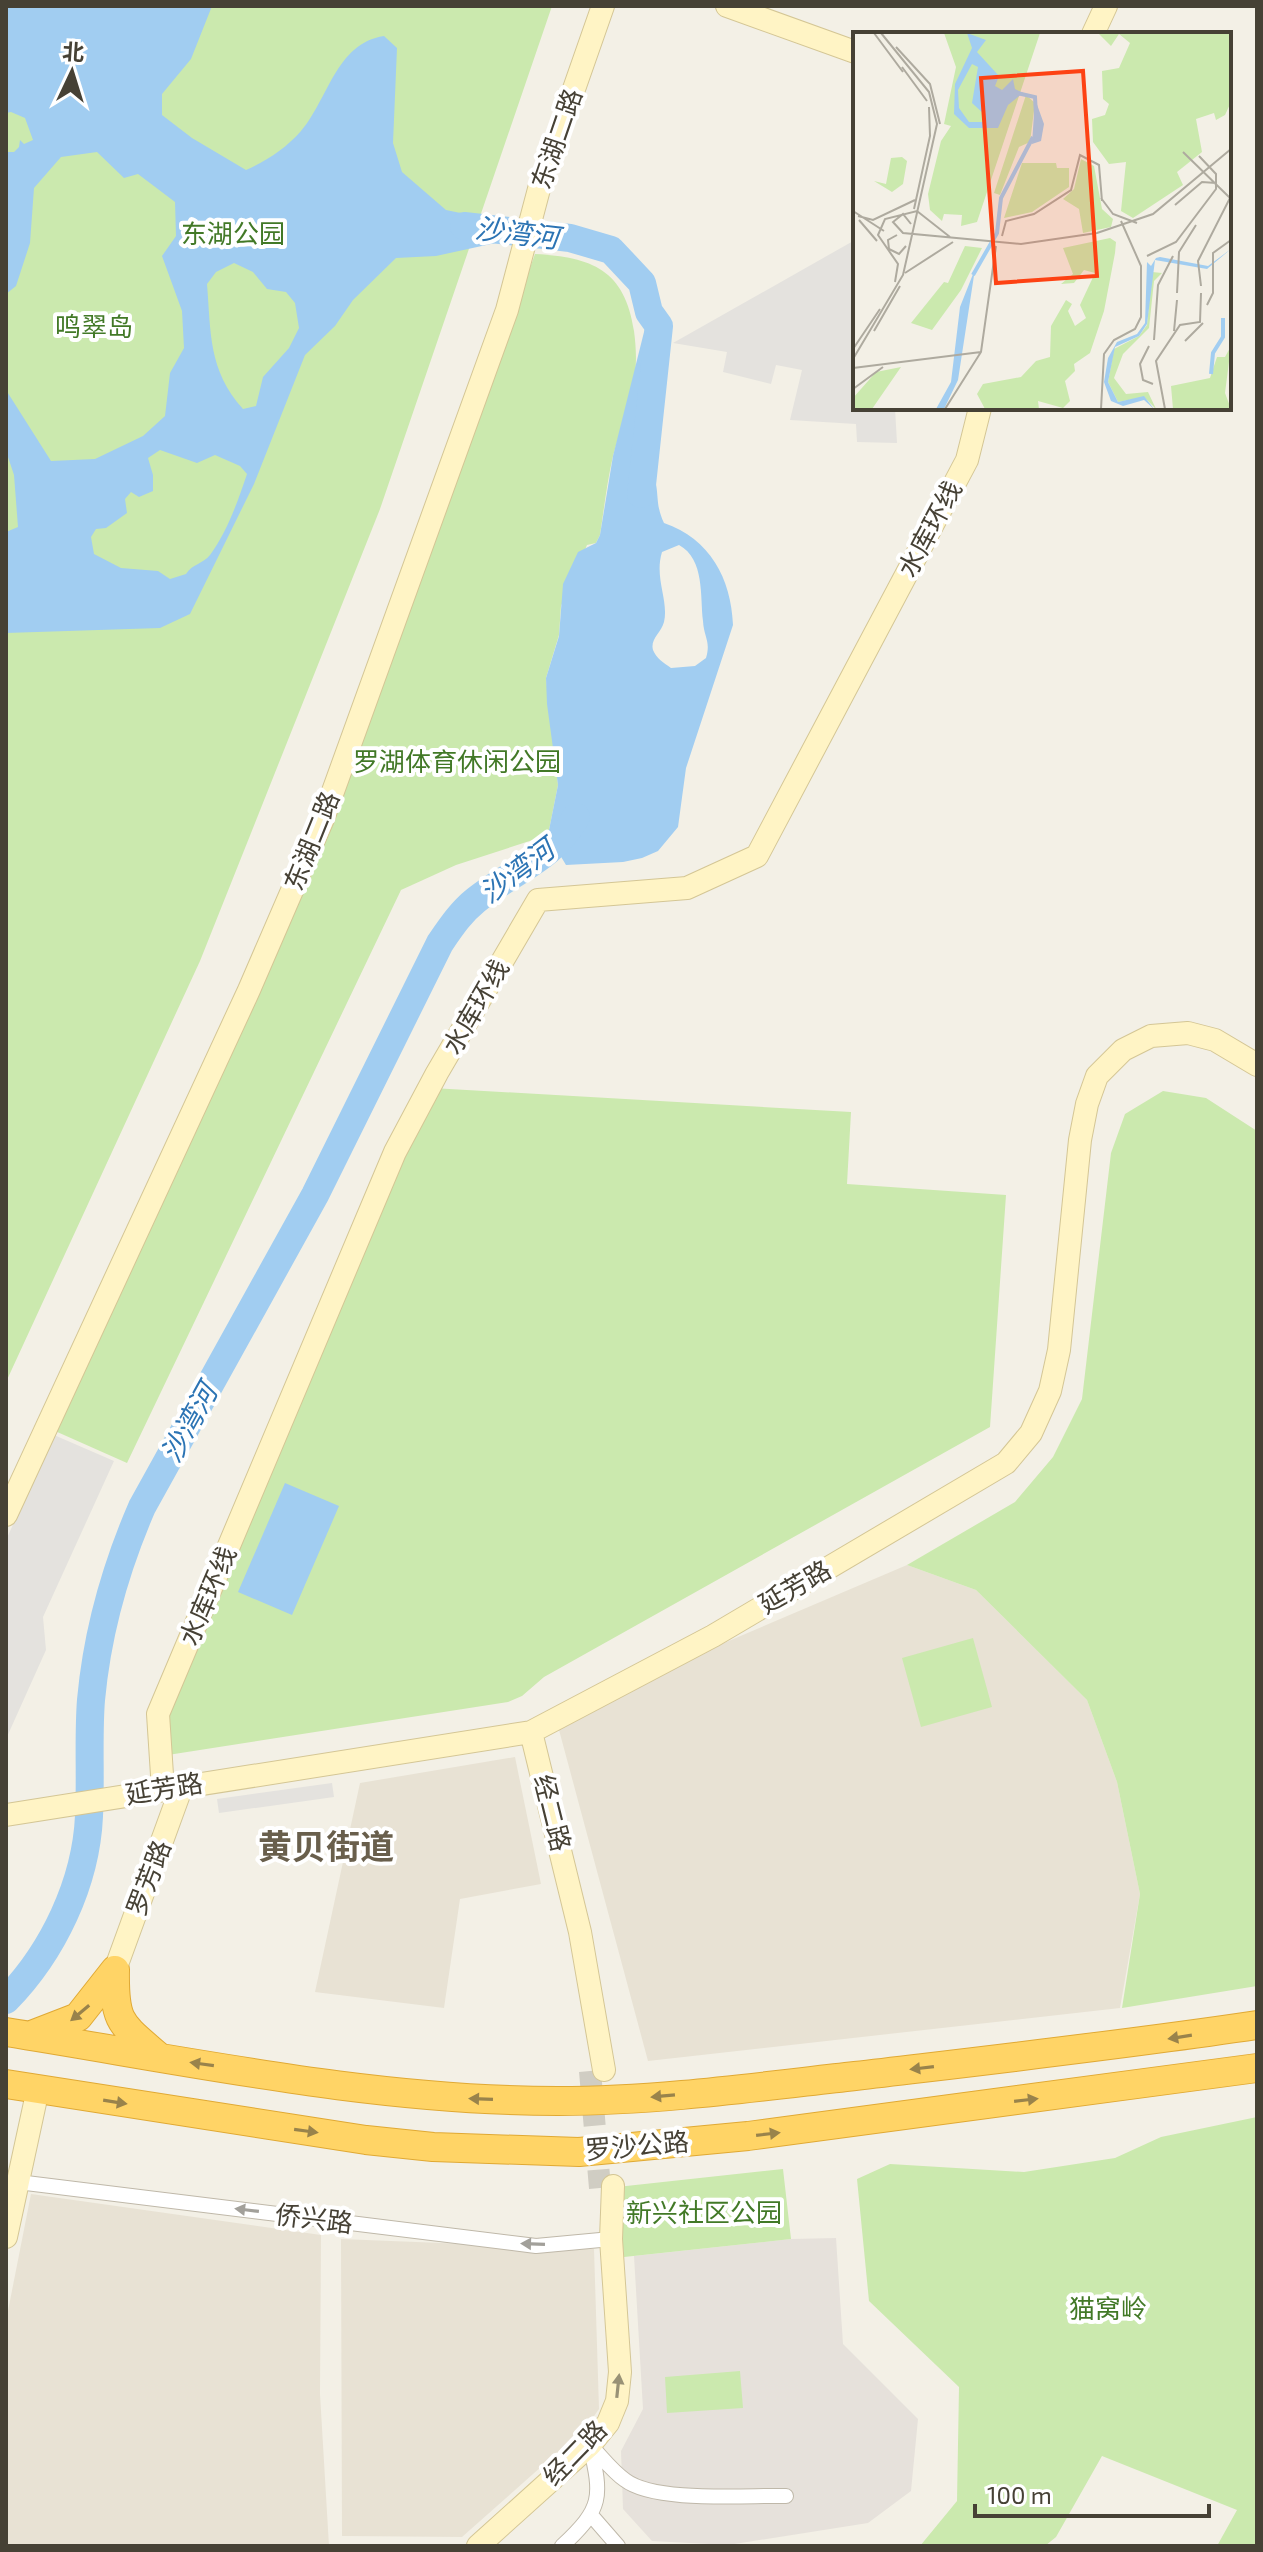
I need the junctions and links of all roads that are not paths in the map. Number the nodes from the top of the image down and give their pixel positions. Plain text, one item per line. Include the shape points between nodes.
1 (603, 6) edge
2 (727, 6) edge
3 (1106, 6) edge
4 (1094, 32) edge
5 (853, 51) edge
6 (980, 410) edge
7 (1257, 1065) edge
8 (6, 1515) edge
9 (531, 1732) junction
10 (172, 1788) junction
11 (6, 1815) edge
12 (115, 1970) junction
13 (1257, 2025) edge
14 (18, 2034) edge
15 (160, 2058) junction
16 (1257, 2068) edge
17 (597, 2070) tunnel mouth
18 (21, 2086) edge
19 (18, 2182) junction
20 (607, 2187) tunnel mouth
21 (6, 2237) edge
22 (611, 2239) junction
23 (590, 2445) junction
24 (786, 2496) dead end
25 (591, 2515) junction
26 (478, 2546) edge
27 (562, 2546) edge
28 (618, 2546) edge

1 - 8 street, 东湖二路 via 422,551 323,819
2 - 5 street
3 - 4 street
6 - 10 street, 水库环线 via 967,460 757,856 687,888 538,900 395,1152 158,1714
7 - 9 street, 延芳路 via 1215,1040 1188,1033 1151,1036 1123,1050 1097,1076 1080,1140 1059,1350 1050,1391 1031,1433 1006,1463 713,1636
9 - 10 street, 延芳路
9 - 17 street, 经二路 via 580,1932 592,1995
10 - 11 street, 延芳路
10 - 12 street, 罗芳路
12 -> 14 highway via 78,2017
12 - 15 highway via 115,2008
13 -> 15 highway, 罗沙公路 via 745,2088 559,2101 462,2098
14 - 15 highway, 罗沙公路
18 -> 16 highway, 罗沙公路 via 366,2140 579,2152 748,2136
18 - 19 street
19 - 21 street
22 -> 19 street, 侨兴路 via 536,2246
20 - 22 street, 经二路
23 -> 22 street, 经二路 via 608,2423 620,2372
23 - 24 street via 626,2481 642,2489
23 - 25 street via 599,2484
23 - 26 street, 经二路
25 - 27 street
25 - 28 street

